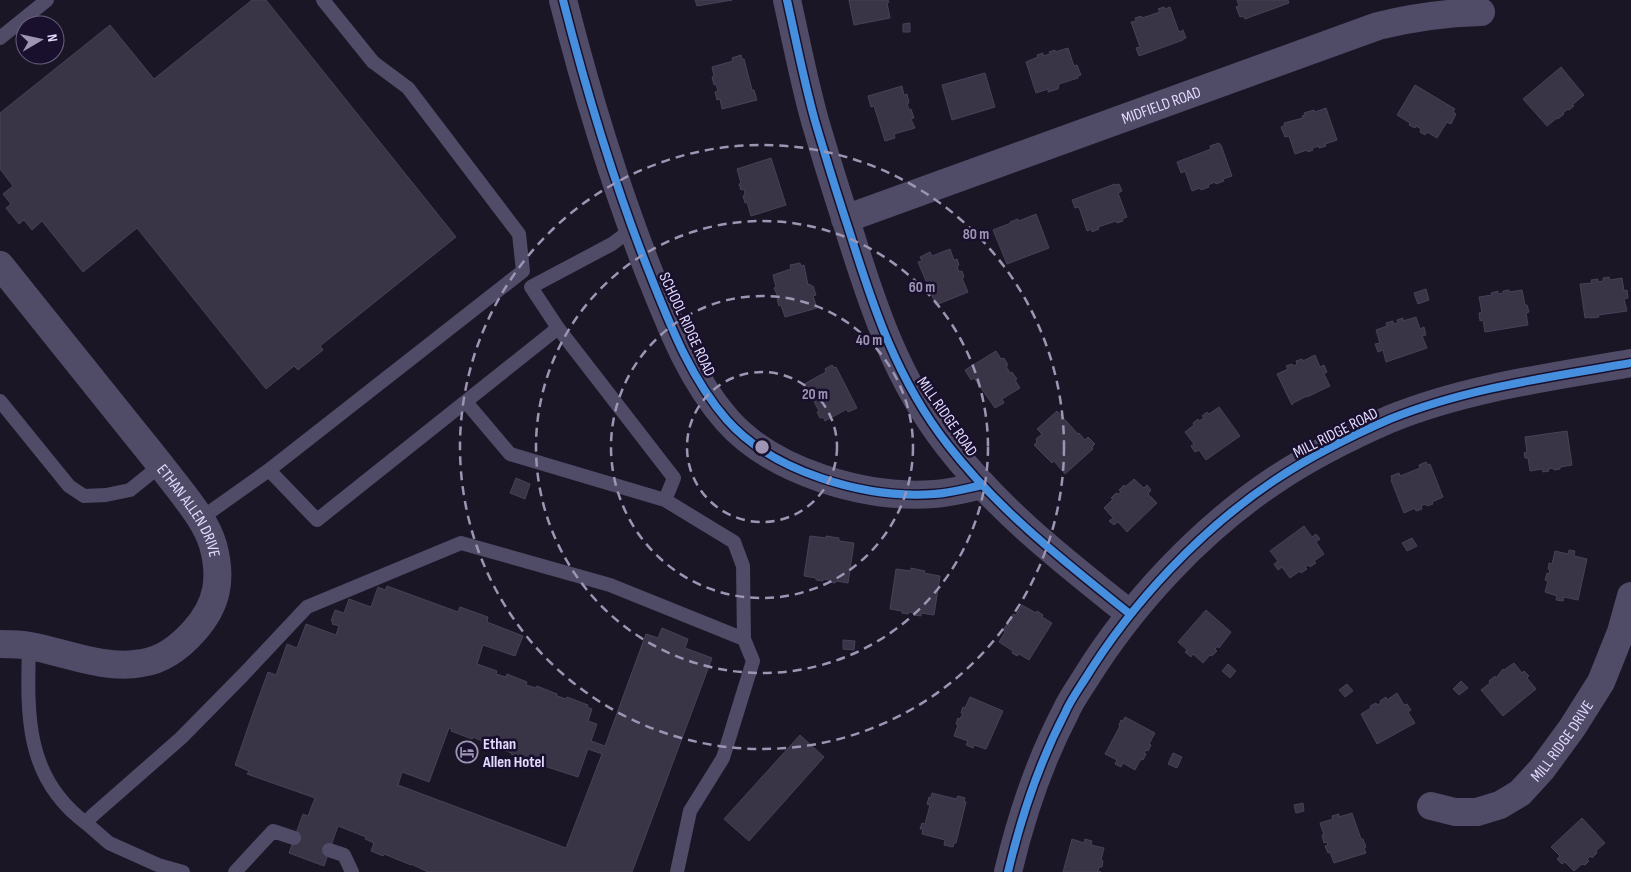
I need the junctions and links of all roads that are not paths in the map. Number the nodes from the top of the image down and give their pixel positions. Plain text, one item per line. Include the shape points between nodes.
1 (47, 0) edge
2 (323, 0) edge
3 (563, 0) edge
4 (787, 0) edge
5 (1481, 12) dead end
6 (0, 38) edge
7 (845, 219) junction
8 (632, 230) junction
9 (0, 265) edge
10 (523, 271) junction
11 (531, 287) junction
12 (558, 328) junction
13 (1631, 364) edge
14 (0, 401) edge
15 (466, 402) junction
16 (161, 465) junction
17 (269, 470) junction
18 (982, 485) junction
19 (665, 500) junction
20 (200, 519) junction
21 (1631, 596) edge
22 (1130, 614) junction
23 (0, 628) edge
24 (744, 639) junction
25 (0, 644) edge
26 (29, 646) junction
27 (1431, 806) dead end
28 (86, 824) junction
29 (294, 838) dead end
30 (330, 850) dead end
31 (183, 872) edge
32 (235, 872) edge
33 (352, 872) edge
34 (677, 872) edge
35 (1008, 872) edge

1 - 6 lane
2 - 10 lane via 373,62 408,88 519,234
3 - 8 street, SCHOOL RIDGE ROAD
4 - 7 street, MILL RIDGE ROAD via 815,120
5 - 7 street, MIDFIELD ROAD via 1445,13 1378,26
7 - 18 street, MILL RIDGE ROAD via 894,358 919,404
8 - 11 lane
8 - 18 street, SCHOOL RIDGE ROAD via 680,347 700,385 728,421 758,447 791,467 827,481 871,490 934,494
9 - 16 street, ETHAN ALLEN DRIVE
10 - 11 lane
10 - 17 lane
11 - 12 lane
12 - 15 lane
12 - 19 lane via 674,478
13 - 22 street, MILL RIDGE ROAD via 1518,383 1454,398 1392,419 1330,447 1275,480 1219,523
14 - 16 lane via 69,486 84,496 130,490
15 - 17 lane via 317,520
15 - 19 lane via 510,454
16 - 20 street, ETHAN ALLEN DRIVE
17 - 20 lane
18 - 22 street, MILL RIDGE ROAD via 1046,546
19 - 24 lane via 734,542 743,566
20 - 26 street, ETHAN ALLEN DRIVE via 213,544 218,586 201,624 170,653 144,663 113,665
21 - 27 street, MILL RIDGE DRIVE via 1601,682 1572,728 1520,793 1500,805 1477,812 1455,812
22 - 35 street, MILL RIDGE ROAD via 1103,649 1065,712 1038,772
23 - 26 street, ETHAN ALLEN DRIVE
24 - 28 lane via 610,585 461,543 307,607 181,738
24 - 34 lane via 753,661 723,758 690,811
25 - 26 street, ETHAN ALLEN DRIVE
26 - 28 lane via 29,719 38,761 56,796
28 - 31 lane via 109,843 158,865
29 - 32 lane via 273,831
30 - 33 lane via 344,855

